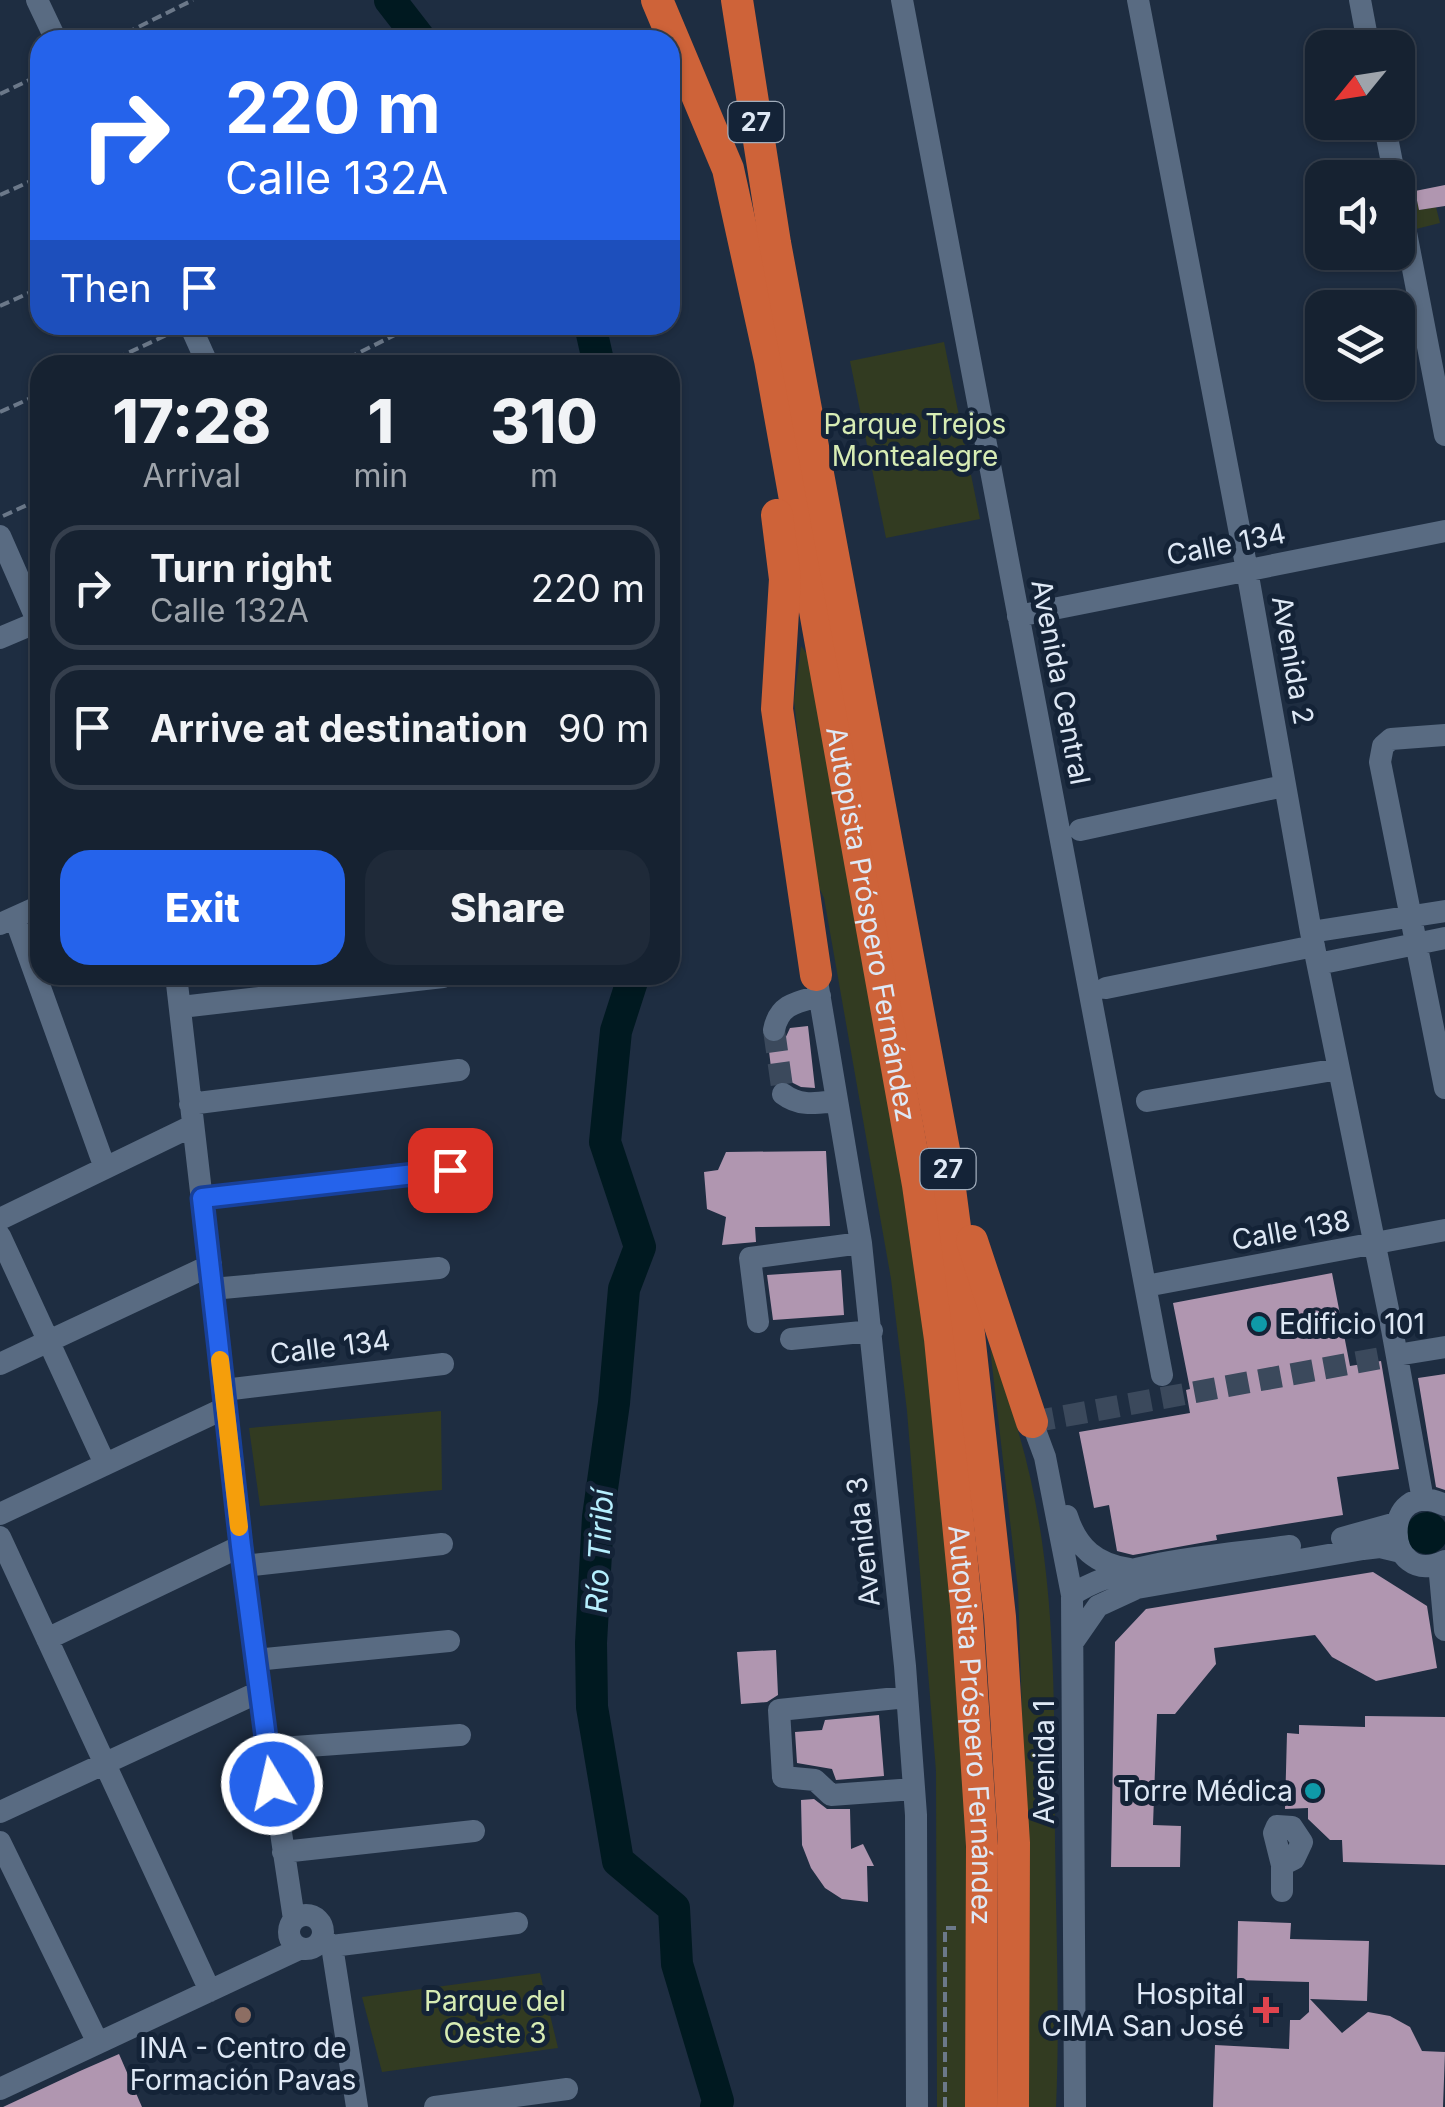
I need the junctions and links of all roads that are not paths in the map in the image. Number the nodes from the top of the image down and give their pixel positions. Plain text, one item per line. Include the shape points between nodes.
1 (37, 0) edge
2 (657, 0) edge
3 (737, 0) edge
4 (902, 0) edge
5 (1138, 0) edge
6 (1360, 0) edge
7 (51, 30) edge
8 (670, 30) edge
9 (1366, 30) edge
10 (680, 55) edge
11 (1413, 270) edge
12 (770, 360) junction
13 (1445, 435) edge
14 (1445, 531) edge
15 (0, 536) edge
16 (1248, 570) junction
17 (30, 603) edge
18 (1018, 616) junction
19 (30, 626) edge
20 (0, 638) edge
21 (1445, 735) edge
22 (1284, 786) junction
23 (1080, 830) dead end
24 (1445, 911) edge
25 (1411, 914) junction
26 (8, 921) edge
27 (1445, 938) edge
28 (1416, 944) junction
29 (1315, 947) junction
30 (30, 977) edge
31 (33, 985) edge
32 (178, 985) edge
33 (373, 985) edge
34 (818, 986) junction
35 (1106, 988) dead end
36 (181, 1007) junction
37 (774, 1030) dead end
38 (1339, 1069) junction
39 (459, 1070) dead end
40 (1445, 1088) edge
41 (784, 1094) dead end
42 (837, 1101) junction
43 (1147, 1101) dead end
44 (191, 1115) junction
45 (948, 1166) junction
46 (105, 1168) junction
47 (450, 1170) dead end
48 (202, 1198) junction
49 (0, 1219) edge
50 (1445, 1230) edge
51 (0, 1236) edge
52 (861, 1243) junction
53 (1375, 1246) junction
54 (439, 1268) dead end
55 (212, 1277) junction
56 (1146, 1286) junction
57 (758, 1322) dead end
58 (872, 1331) junction
59 (791, 1340) dead end
60 (47, 1342) junction
61 (1445, 1347) edge
62 (1397, 1355) junction
63 (0, 1364) edge
64 (443, 1364) dead end
65 (1162, 1375) dead end
66 (224, 1399) junction
67 (1032, 1422) joint
68 (1045, 1457) junction
69 (105, 1464) junction
70 (1434, 1502) edge
71 (0, 1514) edge
72 (1396, 1523) junction
73 (0, 1536) edge
74 (442, 1544) dead end
75 (1401, 1552) junction
76 (242, 1556) junction
77 (1442, 1562) edge
78 (1135, 1569) junction
79 (1072, 1595) junction
80 (1445, 1630) edge
81 (48, 1639) junction
82 (449, 1642) dead end
83 (1073, 1642) junction
84 (255, 1660) junction
85 (259, 1692) junction
86 (907, 1697) junction
87 (460, 1735) dead end
88 (267, 1749) junction
89 (105, 1764) junction
90 (914, 1789) junction
91 (0, 1812) edge
92 (474, 1831) dead end
93 (0, 1842) edge
94 (283, 1852) junction
95 (1282, 1865) dead end
96 (1282, 1891) dead end
97 (294, 1919) junction
98 (517, 1923) dead end
99 (327, 1943) junction
100 (299, 1948) junction
101 (210, 1991) junction
102 (98, 2043) junction
103 (0, 2089) edge
104 (567, 2089) dead end
105 (357, 2107) edge
106 (434, 2107) edge
107 (917, 2107) edge
108 (982, 2107) edge
109 (1014, 2107) edge
110 (1075, 2107) edge

1 - 7 street
2 - 8 highway, Autopista Próspero Fernández / 27
3 - 45 highway, Autopista Próspero Fernández / 27 via 775,243
4 - 18 street, Avenida Central
5 - 16 street, Avenida 2
6 - 9 street
10 - 12 highway, Autopista Próspero Fernández / 27 via 728,169
11 - 13 street
12 - 34 highway via 785,579 778,709
12 - 108 highway, Autopista Próspero Fernández / 27 via 940,1339 982,1846
14 - 16 street, Calle 134
15 - 17 street
16 - 18 street, Calle 134
16 - 22 street, Avenida 2
18 - 56 street, Avenida Central
19 - 20 street
21 - 25 street via 1391,739 1383,746 1380,762
22 - 23 street
22 - 29 street, Avenida 2
24 - 25 street
25 - 28 street
25 - 29 street
26 - 30 street
27 - 28 street
28 - 29 street
28 - 40 street
29 - 35 street
29 - 38 street, Avenida 2
31 - 46 street
32 - 36 street
33 - 36 street
34 - 37 street via 776,1016
34 - 42 street, Avenida 3
36 - 44 street
38 - 43 street
38 - 53 street, Avenida 2
39 - 44 street
41 - 42 street via 808,1104
42 - 52 street, Avenida 3
44 - 46 street
44 - 48 street
45 - 67 highway
45 - 109 highway, Autopista Próspero Fernández / 27 via 1000,1617 1014,1842
46 - 49 street
47 - 48 street
48 - 55 street
50 - 53 street, Calle 138
51 - 60 street
52 - 57 street via 750,1258
52 - 58 street, Avenida 3
53 - 56 street, Calle 138
53 - 62 street, Avenida 2
54 - 55 street
55 - 60 street
55 - 66 street
56 - 65 street, Avenida Central
58 - 59 street
58 - 86 street, Avenida 3
60 - 63 street
60 - 69 street
61 - 62 street
62 - 70 street, Avenida 2
64 - 66 street, Calle 134
66 - 69 street, Calle 134
66 - 76 street
67 - 68 street, Avenida 1
68 - 78 street via 1086,1552
68 - 79 street, Avenida 1
69 - 71 street, Calle 134
70 - 72 street via 1406,1508
72 - 75 street
72 - 78 street via 1358,1536
73 - 81 street
74 - 76 street
75 - 77 street via 1418,1564
75 - 83 street via 1362,1549 1137,1588 1098,1606
76 - 81 street
76 - 84 street
77 - 80 street
78 - 79 street
79 - 83 street, Avenida 1
81 - 89 street
82 - 84 street
83 - 110 street, Avenida 1
84 - 85 street
85 - 88 street
85 - 89 street
86 - 90 street, Avenida 3
86 - 90 street via 779,1710 783,1777 815,1780 831,1795
87 - 88 street
88 - 94 street
89 - 91 street
89 - 101 street
90 - 107 street, Avenida 3
92 - 94 street
93 - 102 street
94 - 97 street
95 - 96 street
97 - 99 street via 316,1918
97 - 100 street via 288,1935
98 - 99 street
99 - 100 street
99 - 105 street
100 - 101 street
101 - 102 street
102 - 103 street
104 - 106 street

